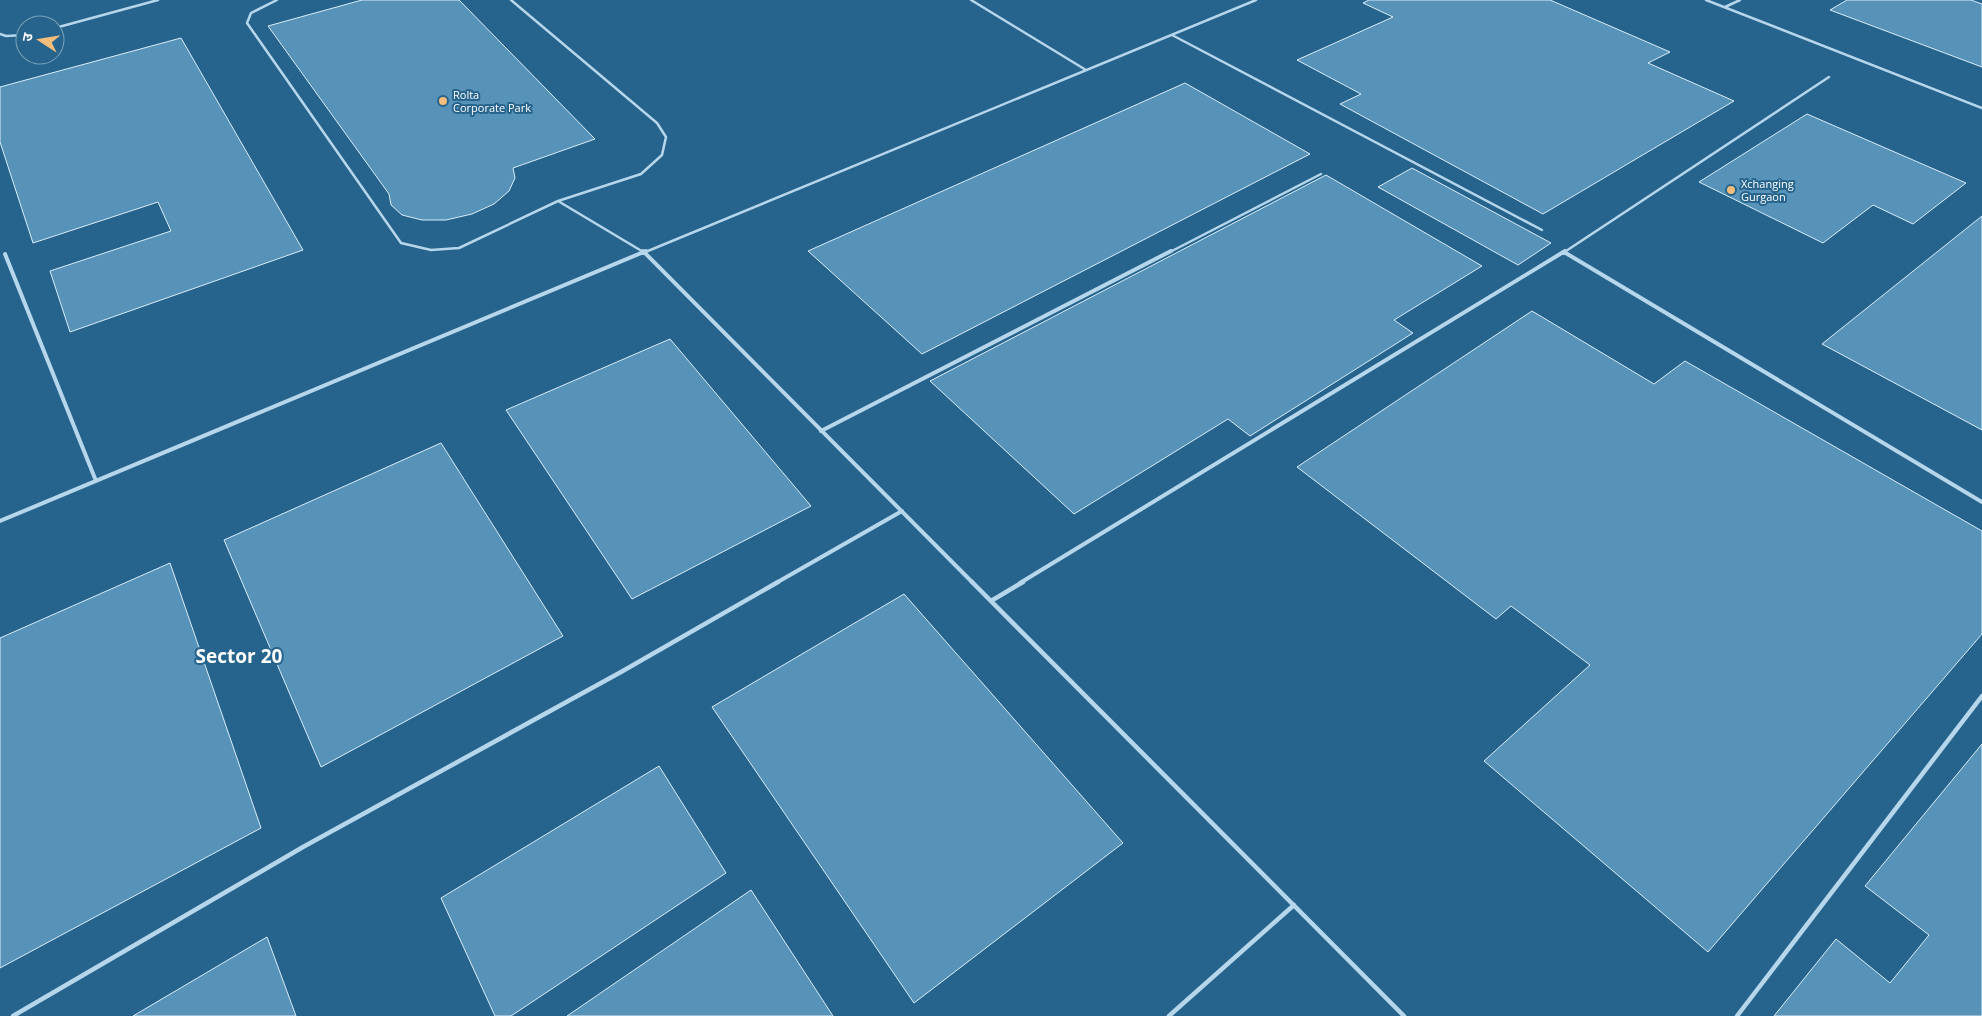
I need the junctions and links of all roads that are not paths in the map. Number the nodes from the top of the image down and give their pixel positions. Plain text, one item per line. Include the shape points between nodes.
1 (158, 0) edge
2 (277, 0) edge
3 (511, 0) edge
4 (971, 0) edge
5 (1256, 0) edge
6 (1706, 0) edge
7 (1740, 0) edge
8 (1725, 8) junction
9 (65, 25) edge
10 (0, 34) edge
11 (1172, 35) junction
12 (15, 36) edge
13 (1086, 70) junction
14 (1829, 77) dead end
15 (1982, 108) edge
16 (1321, 174) dead end
17 (558, 201) junction
18 (1542, 230) dead end
19 (644, 252) junction
20 (1564, 252) junction
21 (5, 254) dead end
22 (822, 431) junction
23 (96, 481) junction
24 (1982, 502) edge
25 (902, 512) junction
26 (0, 521) edge
27 (991, 601) junction
28 (1982, 696) edge
29 (1294, 905) junction
30 (13, 1016) edge
31 (1169, 1016) edge
32 (1404, 1016) edge
33 (1738, 1016) edge

1 - 9 lane
2 - 17 lane via 251,13 247,23 401,243 431,250 458,248
3 - 17 lane via 657,123 666,136 662,155 641,174
4 - 13 lane
5 - 11 lane
6 - 8 lane
7 - 8 lane
8 - 15 lane
10 - 12 lane
11 - 13 lane
11 - 18 lane
13 - 19 lane
14 - 20 lane
16 - 22 lane
17 - 19 lane
19 - 22 lane
19 - 23 lane
20 - 24 lane
20 - 27 lane
21 - 23 lane
22 - 25 lane
23 - 26 lane
25 - 27 lane
25 - 30 lane via 303,847
27 - 29 lane
28 - 33 lane
29 - 31 lane
29 - 32 lane

